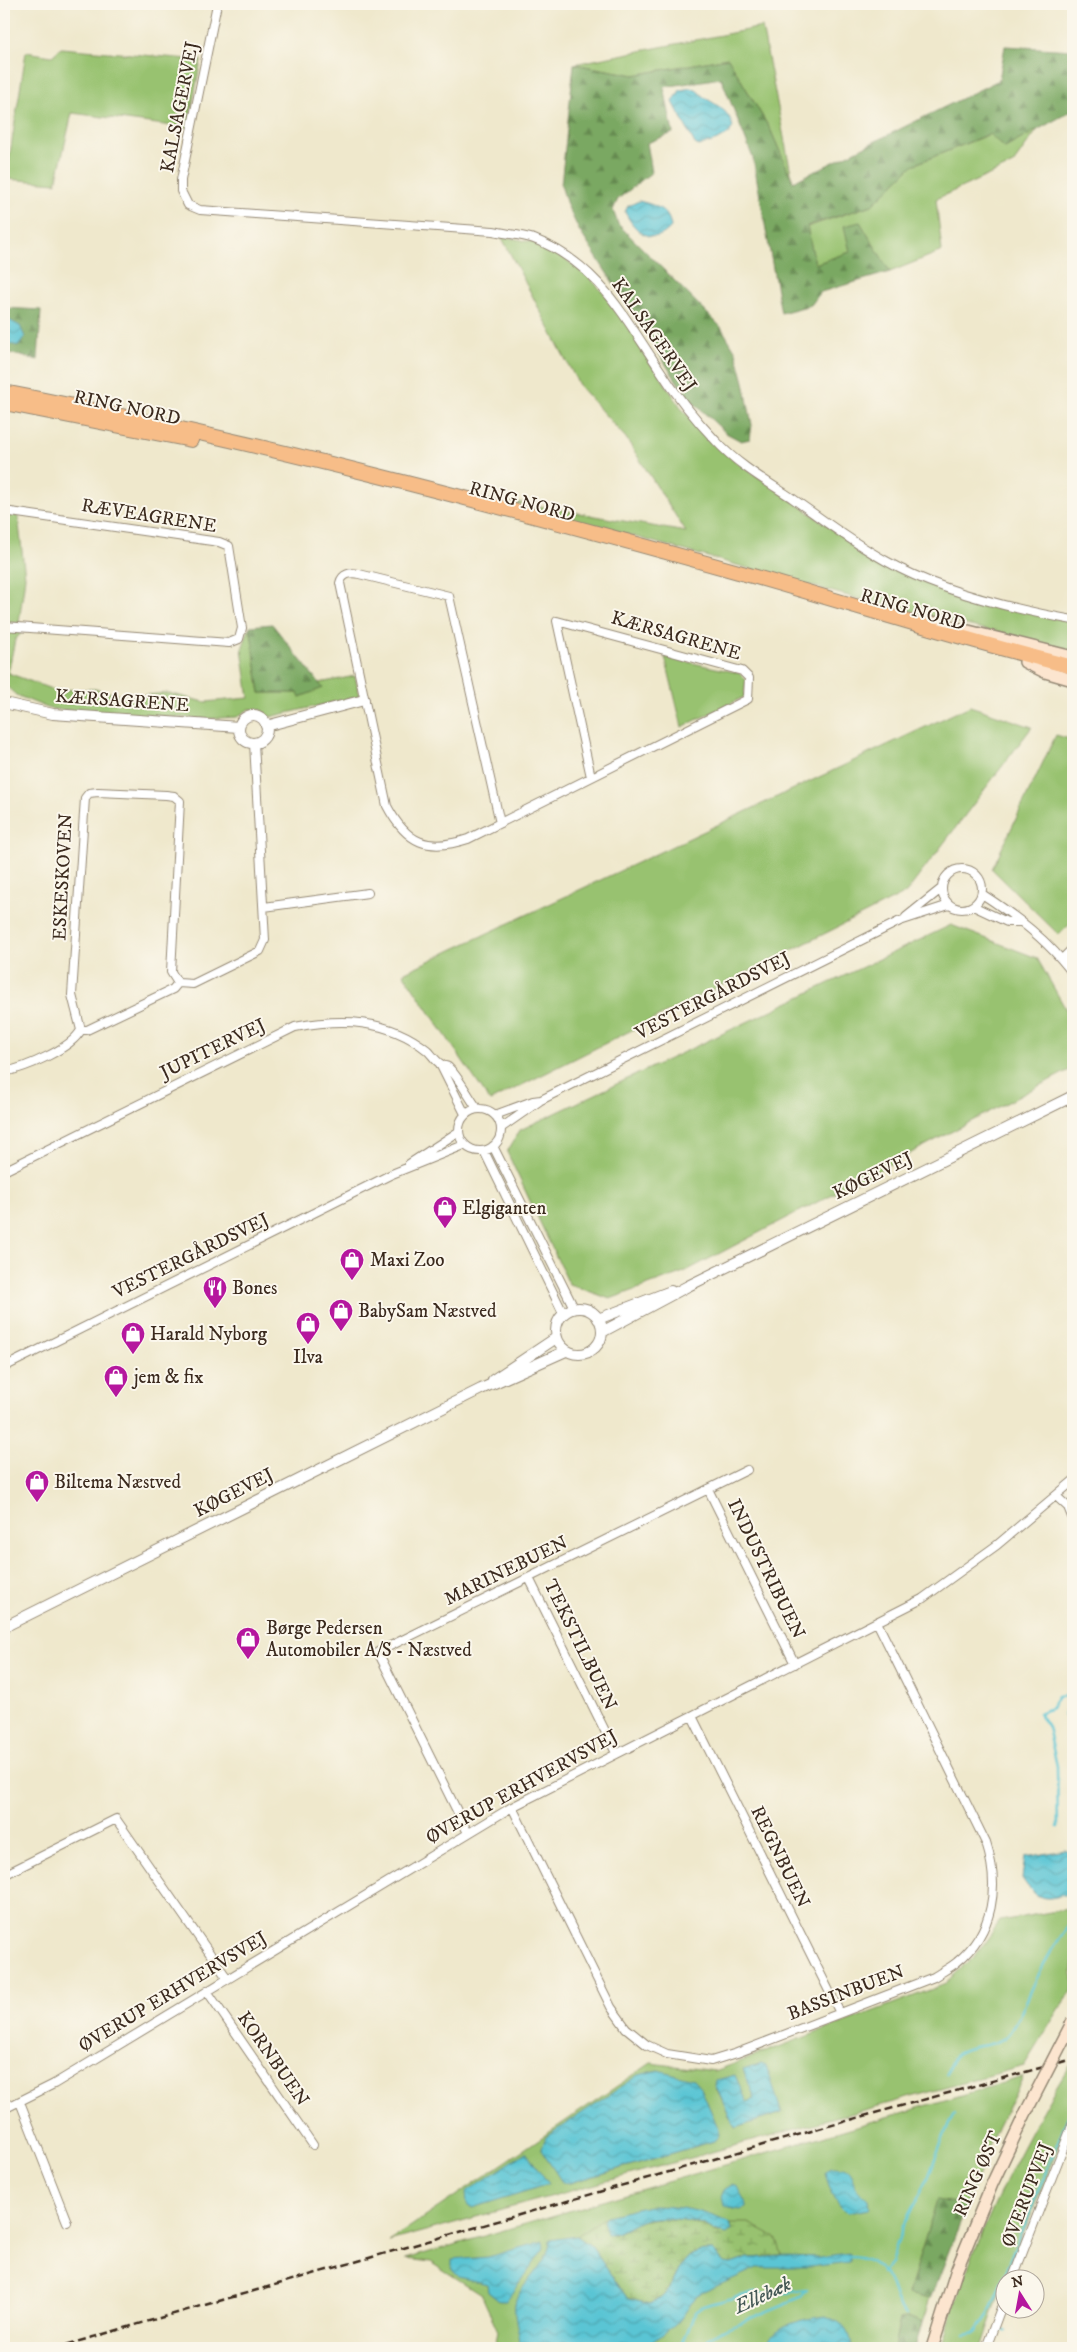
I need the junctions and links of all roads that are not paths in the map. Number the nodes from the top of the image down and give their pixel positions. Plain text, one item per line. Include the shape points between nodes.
1 (217, 4) edge
2 (4, 392) edge
3 (4, 403) edge
4 (4, 511) edge
5 (852, 603) junction
6 (1073, 620) edge
7 (4, 626) edge
8 (1073, 657) edge
9 (1025, 662) junction
10 (1073, 666) edge
11 (1073, 674) edge
12 (1073, 680) edge
13 (364, 700) junction
14 (4, 703) edge
15 (266, 726) junction
16 (239, 727) junction
17 (254, 743) junction
18 (591, 777) junction
19 (500, 823) junction
20 (941, 890) junction
21 (368, 893) dead end
22 (982, 894) junction
23 (949, 905) junction
24 (973, 906) junction
25 (264, 907) junction
26 (900, 921) junction
27 (1021, 922) junction
28 (1073, 948) edge
29 (1062, 959) junction
30 (1073, 974) edge
31 (178, 983) junction
32 (81, 1030) junction
33 (440, 1064) junction
34 (4, 1072) edge
35 (1073, 1096) edge
36 (541, 1100) junction
37 (476, 1108) junction
38 (465, 1114) junction
39 (495, 1115) junction
40 (501, 1128) junction
41 (458, 1132) junction
42 (464, 1145) junction
43 (493, 1146) junction
44 (484, 1151) junction
45 (4, 1171) edge
46 (392, 1174) junction
47 (688, 1286) junction
48 (574, 1308) junction
49 (563, 1313) junction
50 (598, 1319) junction
51 (602, 1332) junction
52 (556, 1338) junction
53 (566, 1350) junction
54 (4, 1367) edge
55 (481, 1389) junction
56 (747, 1470) dead end
57 (1073, 1481) edge
58 (708, 1489) junction
59 (1056, 1496) junction
60 (1073, 1519) edge
61 (529, 1578) junction
62 (877, 1622) junction
63 (4, 1627) edge
64 (795, 1664) junction
65 (692, 1716) junction
66 (616, 1753) junction
67 (512, 1807) junction
68 (468, 1833) junction
69 (4, 1875) edge
70 (227, 1978) junction
71 (206, 1991) junction
72 (840, 2013) junction
73 (1073, 2021) edge
74 (20, 2102) junction
75 (4, 2109) edge
76 (1073, 2123) edge
77 (313, 2145) dead end
78 (67, 2222) dead end
79 (1016, 2270) edge
80 (996, 2320) edge
81 (932, 2348) edge
82 (986, 2348) edge

1 - 6 street, KALSAGERVEJ via 181,180 181,190 188,205 200,210 494,231 533,239 562,253 589,272 612,298 685,406 718,443 752,471 887,562 953,589
2 - 5 highway, RING NORD via 334,464
3 - 9 highway, RING NORD via 222,447 441,500
4 - 7 street, RÆVEAGRENE via 229,546 242,628 239,639 229,643
5 - 8 main road
5 - 10 highway, RING NORD via 912,623
9 - 11 highway, RING NORD
9 - 12 main road
13 - 15 street
13 - 19 street, KÆRSAGRENE via 388,806 405,832 436,847 468,839
13 - 19 street, KÆRSAGRENE via 341,578 352,573 449,596
14 - 16 street, KÆRSAGRENE via 53,714
15 - 16 street via 254,715 246,717
15 - 17 street via 262,739
16 - 17 street via 245,740
17 - 25 street
18 - 18 street, KÆRSAGRENE via 748,700 749,678 742,671 556,621
18 - 19 street, KÆRSAGRENE
20 - 22 street via 946,876 964,869 979,878
20 - 23 street
20 - 26 street, VESTERGÅRDSVEJ
21 - 25 street
22 - 24 street
22 - 27 street
23 - 24 street via 961,910
23 - 26 street, VESTERGÅRDSVEJ
24 - 27 street via 1007,922
25 - 31 street via 265,940 260,951 193,984
26 - 36 street, VESTERGÅRDSVEJ
27 - 29 street
28 - 29 street
29 - 30 street
31 - 32 street via 173,989
31 - 32 street, ESKESKOVEN via 171,966 180,801 166,795 90,793 84,805 72,995
32 - 34 street via 71,1043 18,1069
33 - 37 street, JUPITERVEJ via 448,1068
33 - 38 street, JUPITERVEJ
33 - 45 street, JUPITERVEJ via 427,1050 397,1032 374,1024 321,1022 295,1027
35 - 47 street, KØGEVEJ
36 - 39 street, VESTERGÅRDSVEJ
36 - 40 street, VESTERGÅRDSVEJ
37 - 38 street
37 - 39 street
38 - 41 street
39 - 40 street
40 - 43 street via 500,1138
41 - 42 street
41 - 46 street, VESTERGÅRDSVEJ
42 - 44 street
42 - 46 street, VESTERGÅRDSVEJ
43 - 44 street
43 - 48 street
44 - 49 street
46 - 54 street, VESTERGÅRDSVEJ
47 - 50 street, KØGEVEJ
47 - 51 street, KØGEVEJ
48 - 49 street
48 - 50 street via 585,1308
49 - 52 street via 555,1327
50 - 51 street
51 - 53 street via 597,1345 586,1353
52 - 53 street
52 - 55 street, KØGEVEJ
53 - 55 street, KØGEVEJ
55 - 63 street, KØGEVEJ
56 - 58 street, MARINEBUEN
57 - 59 street, ØVERUP ERHVERVSVEJ
58 - 61 street, MARINEBUEN
58 - 64 street, INDUSTRIBUEN
59 - 60 street via 1068,1507
59 - 62 street, ØVERUP ERHVERVSVEJ via 948,1582
61 - 66 street, TEKSTILBUEN
61 - 68 street, MARINEBUEN via 378,1652
62 - 64 street, ØVERUP ERHVERVSVEJ
62 - 72 street, BASSINBUEN via 986,1843 993,1865 994,1892 989,1914 978,1938 957,1962 934,1977
64 - 65 street, ØVERUP ERHVERVSVEJ
65 - 66 street, ØVERUP ERHVERVSVEJ
65 - 72 street, REGNBUEN
66 - 67 street, ØVERUP ERHVERVSVEJ
67 - 68 street, ØVERUP ERHVERVSVEJ
67 - 72 street, BASSINBUEN via 611,2007 626,2028 646,2045 667,2054 711,2061
68 - 70 street, ØVERUP ERHVERVSVEJ
69 - 70 street via 116,1818
70 - 71 street, ØVERUP ERHVERVSVEJ
71 - 74 street, ØVERUP ERHVERVSVEJ
71 - 77 street, KORNBUEN
73 - 81 main road, RING ØST, bridge via 992,2184 956,2268
74 - 75 street, ØVERUP ERHVERVSVEJ
74 - 78 street
76 - 79 street, ØVERUPVEJ
80 - 82 street

